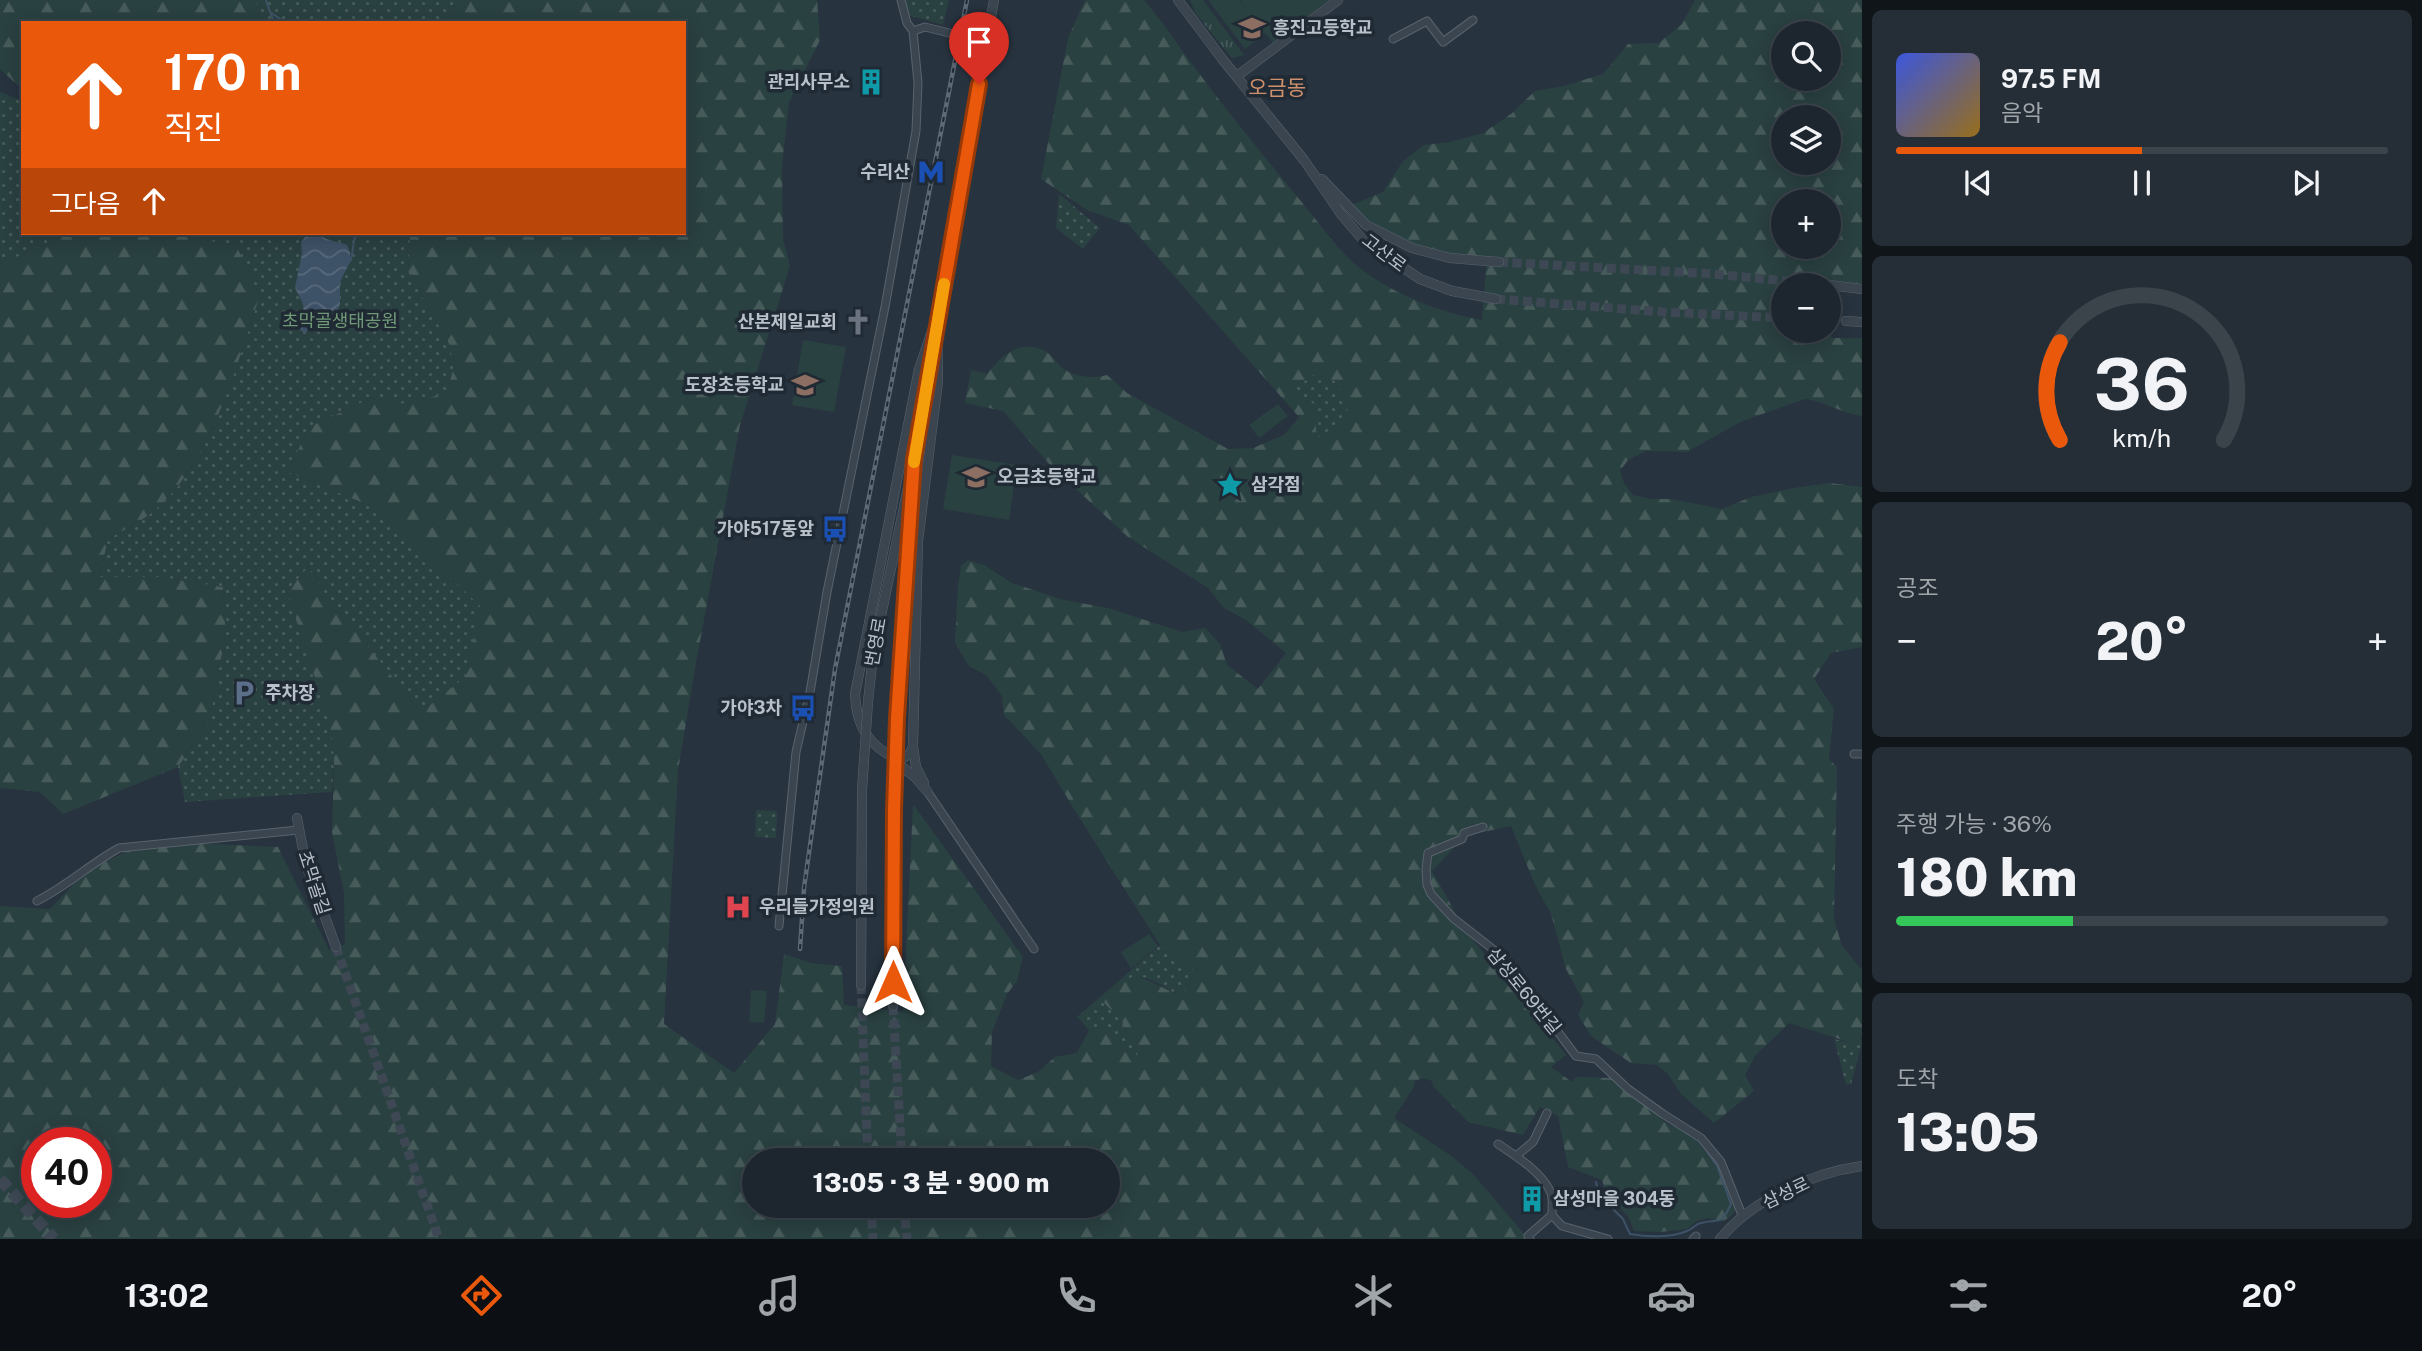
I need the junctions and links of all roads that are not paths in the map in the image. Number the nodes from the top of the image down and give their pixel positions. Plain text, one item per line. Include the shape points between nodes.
1 (901, 0) edge
2 (994, 0) edge
3 (1178, 0) edge
4 (1338, 0) edge
5 (1473, 20) dead end
6 (913, 31) junction
7 (1394, 39) dead end
8 (986, 43) junction
9 (1237, 76) junction
10 (1304, 160) junction
11 (1499, 262) tunnel mouth
12 (1841, 286) edge
13 (1862, 289) edge
14 (1496, 299) tunnel mouth
15 (937, 316) junction
16 (1846, 321) tunnel mouth
17 (1862, 322) edge
18 (914, 459) junction
19 (913, 746) junction
20 (886, 754) junction
21 (927, 791) junction
22 (297, 818) dead end
23 (1483, 827) dead end
24 (298, 830) junction
25 (37, 901) dead end
26 (779, 926) dead end
27 (336, 947) tunnel mouth
28 (1034, 949) dead end
29 (861, 985) tunnel mouth
30 (893, 1006) tunnel mouth
31 (1547, 1113) dead end
32 (1498, 1143) dead end
33 (1516, 1156) junction
34 (1862, 1166) edge
35 (1552, 1215) junction
36 (1742, 1216) junction
37 (1529, 1238) edge
38 (1608, 1239) edge
39 (1720, 1239) edge

1 - 6 street
2 - 8 street, 번영로
3 - 9 street, 고산로
4 - 9 street
5 - 7 street via 1443,42 1427,21
6 - 8 street via 925,27
6 - 26 street via 916,131 796,752
8 - 15 street, 번영로
9 - 10 street, 고산로
10 - 11 street, 고산로 via 1366,225 1412,248 1450,258
10 - 14 street, 고산로 via 1340,214 1363,240 1393,262 1452,292
12 - 13 street
15 - 18 street, 번영로
15 - 19 street via 938,381 918,541
15 - 20 street via 919,369 855,694 864,734
16 - 17 street
18 - 29 street, 번영로, bridge via 873,653 868,702 862,790
18 - 30 street, 번영로, bridge via 897,718
19 - 20 street via 910,754 899,760
19 - 21 street
20 - 21 street
21 - 28 street
22 - 24 street, 초막골길
23 - 36 street, 삼성로69번길 via 1428,853 1431,894 1499,954 1505,972 1520,981 1576,1056 1596,1059 1628,1089 1701,1138 1721,1162
24 - 25 street via 119,849 61,890
24 - 27 street, 초막골길
31 - 33 street via 1533,1142
32 - 33 street
33 - 35 street via 1544,1181 1552,1195
34 - 36 street, 삼성로 via 1786,1189
35 - 37 street
35 - 38 street via 1562,1226
36 - 39 street, 삼성로

